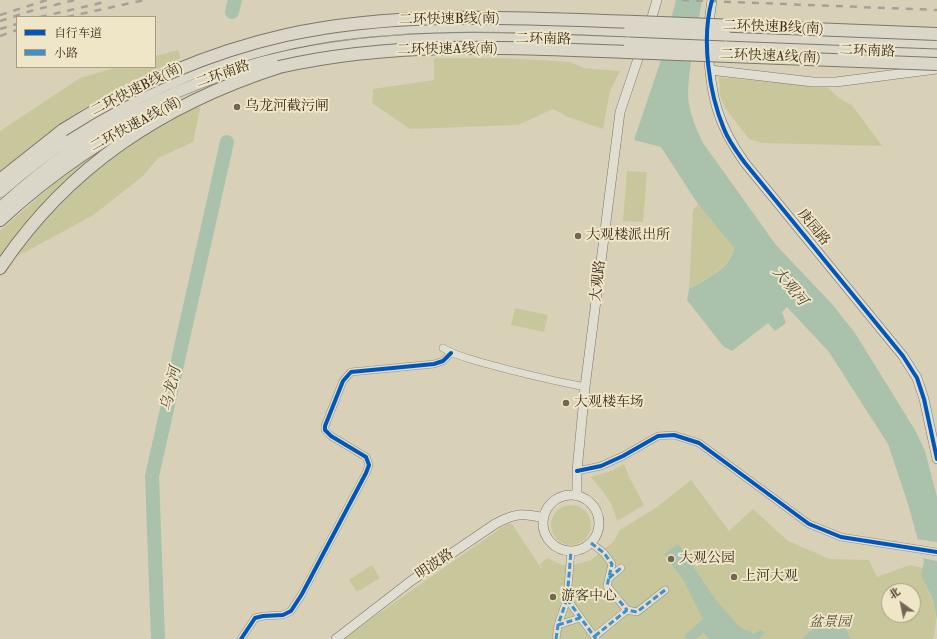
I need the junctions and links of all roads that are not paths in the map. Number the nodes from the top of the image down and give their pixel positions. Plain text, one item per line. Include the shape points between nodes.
1 (657, 0) edge
2 (712, 0) edge
3 (937, 30) edge
4 (937, 34) edge
5 (813, 38) junction
6 (937, 43) edge
7 (813, 50) junction
8 (937, 55) edge
9 (937, 66) edge
10 (279, 67) junction
11 (710, 70) junction
12 (64, 130) junction
13 (0, 172) edge
14 (0, 180) edge
15 (0, 192) edge
16 (0, 208) edge
17 (0, 220) edge
18 (0, 268) edge
19 (443, 348) dead end
20 (451, 353) junction
21 (586, 387) junction
22 (937, 459) edge
23 (577, 471) junction
24 (577, 496) junction
25 (544, 518) junction
26 (591, 543) junction
27 (571, 551) junction
28 (937, 552) edge
29 (622, 568) dead end
30 (609, 578) junction
31 (665, 590) dead end
32 (567, 599) junction
33 (627, 610) junction
34 (580, 618) junction
35 (558, 624) junction
36 (596, 638) edge
37 (241, 639) edge
38 (336, 639) edge
39 (556, 639) edge

1 - 21 street, 大观路 via 620,112
2 - 11 street, 庚园路 via 707,35
3 - 5 street
4 - 12 highway, 二环快速B线(南), bridge via 525,19 427,19 357,24 279,36 208,57 138,87
5 - 6 main road, 二环南路
5 - 15 main road, 二环南路, bridge via 510,28 410,29 330,36 266,49 194,72 124,104 56,146
7 - 8 main road, 二环南路
7 - 9 street
7 - 16 main road, 二环南路, bridge via 496,39 389,42 326,49 262,62 182,90 112,125 57,160
9 - 10 highway, 二环快速A线(南), bridge via 605,51 476,48 374,52
9 - 11 street via 836,82 813,82
10 - 17 highway, 二环快速A线(南) via 202,91 134,123 62,167
10 - 18 highway via 189,103 112,150 80,175 55,200 21,238
11 - 22 street, 庚园路 via 713,96 724,130 732,145 887,336 917,378
12 - 13 highway via 42,142
12 - 14 highway, 二环快速B线(南)
19 - 20 street
20 - 21 street via 554,382
20 - 37 street via 443,361 434,364 356,371 345,378 325,430 363,454 369,461 367,469 291,611 283,616 255,618
21 - 23 street, 大观路
23 - 24 street, 大观路
23 - 28 street via 601,466 658,436 680,436 699,443 809,524 841,537
24 - 25 street via 558,498 551,504
24 - 26 street via 586,499 598,514 598,533
25 - 27 street via 544,529 552,544 559,549
25 - 38 street, 明波路 via 520,514 495,524 411,581
26 - 27 street via 585,548
26 - 30 street via 612,564
27 - 32 street
29 - 30 street
30 - 33 street via 608,586
31 - 33 street via 637,612
32 - 34 street
32 - 35 street
33 - 36 street
34 - 35 street
34 - 36 street
35 - 39 street

